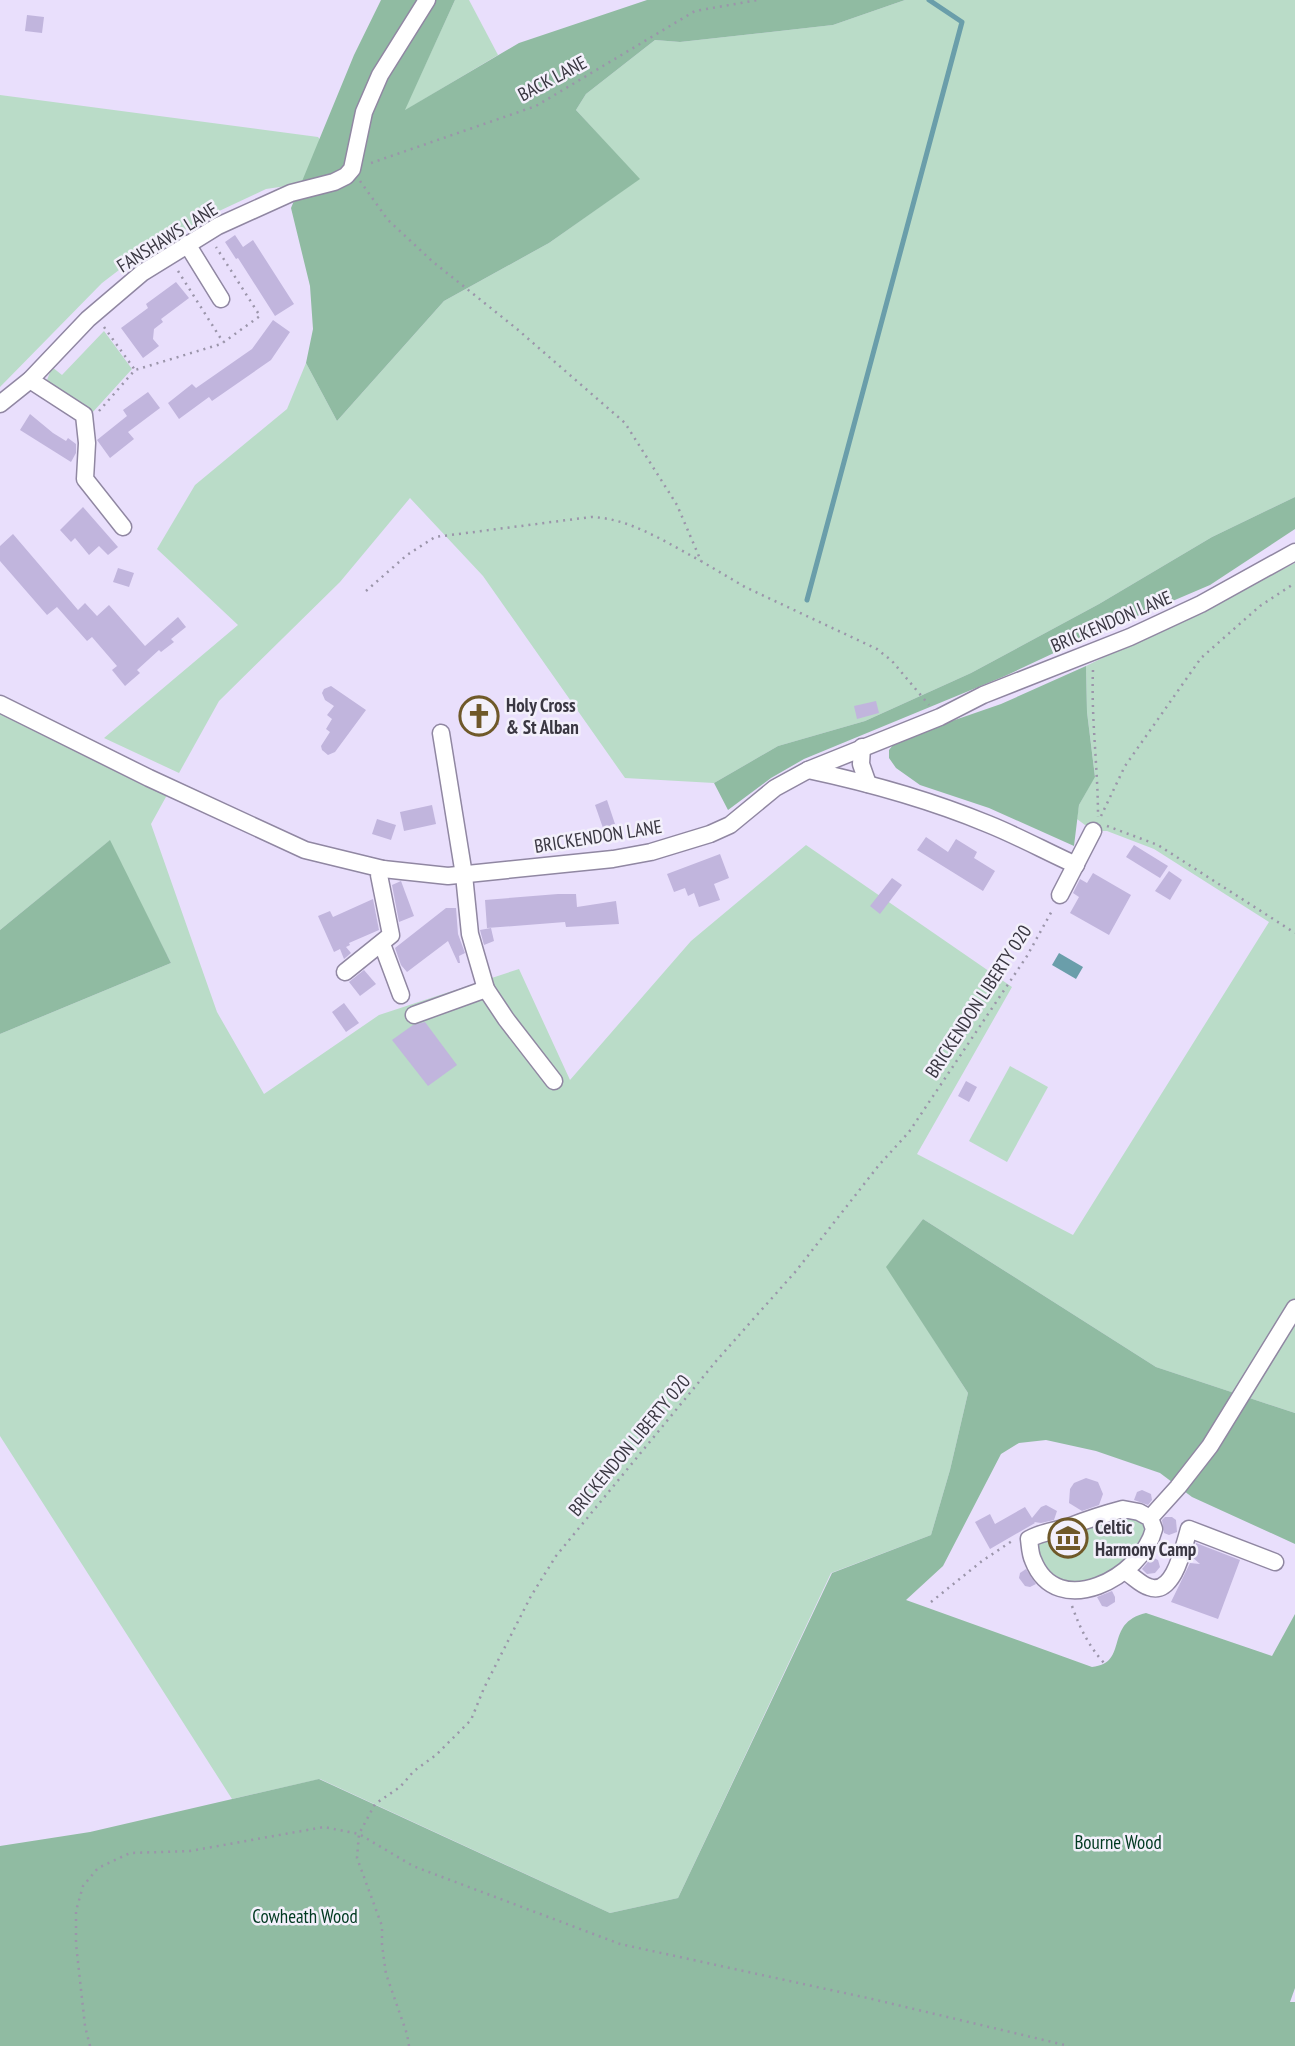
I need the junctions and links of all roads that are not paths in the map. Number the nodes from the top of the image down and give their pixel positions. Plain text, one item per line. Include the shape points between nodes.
1 (426, 0) edge
2 (187, 244) junction
3 (221, 299) dead end
4 (30, 380) junction
5 (0, 404) edge
6 (123, 527) dead end
7 (1295, 552) edge
8 (0, 704) edge
9 (441, 733) dead end
10 (862, 747) junction
11 (808, 770) junction
12 (867, 784) junction
13 (1099, 828) road end
14 (1076, 865) junction
15 (383, 869) junction
16 (464, 875) junction
17 (1060, 895) road end
18 (382, 944) junction
19 (345, 972) dead end
20 (486, 989) junction
21 (401, 995) dead end
22 (414, 1015) dead end
23 (554, 1081) dead end
24 (1295, 1308) edge
25 (1150, 1518) junction
26 (1275, 1562) dead end
27 (1126, 1572) junction

1 - 2 street, FANSHAWS LANE via 380,75 346,176 291,193
2 - 3 street
2 - 4 street, FANSHAWS LANE via 142,273 94,314
4 - 5 street, FANSHAWS LANE
4 - 6 street via 84,415 85,479
7 - 10 street, BRICKENDON LANE via 1201,604
8 - 15 street, BRICKENDON LANE via 305,850
9 - 16 street
10 - 11 street, BRICKENDON LANE
10 - 12 street
11 - 12 street
11 - 16 street, BRICKENDON LANE via 775,788 730,825 690,841 613,859
12 - 14 street via 990,825
13 - 14 street
14 - 17 street
15 - 16 street, BRICKENDON LANE
15 - 18 street via 379,875 391,935
16 - 20 street via 470,934
18 - 19 street
18 - 21 street
20 - 22 street
20 - 23 street
24 - 25 street via 1210,1446
25 - 27 street via 1152,1536
25 - 27 street via 1123,1509 1029,1539 1039,1572 1049,1582 1068,1589 1098,1587
26 - 27 street via 1189,1529 1172,1578 1165,1585 1149,1587

